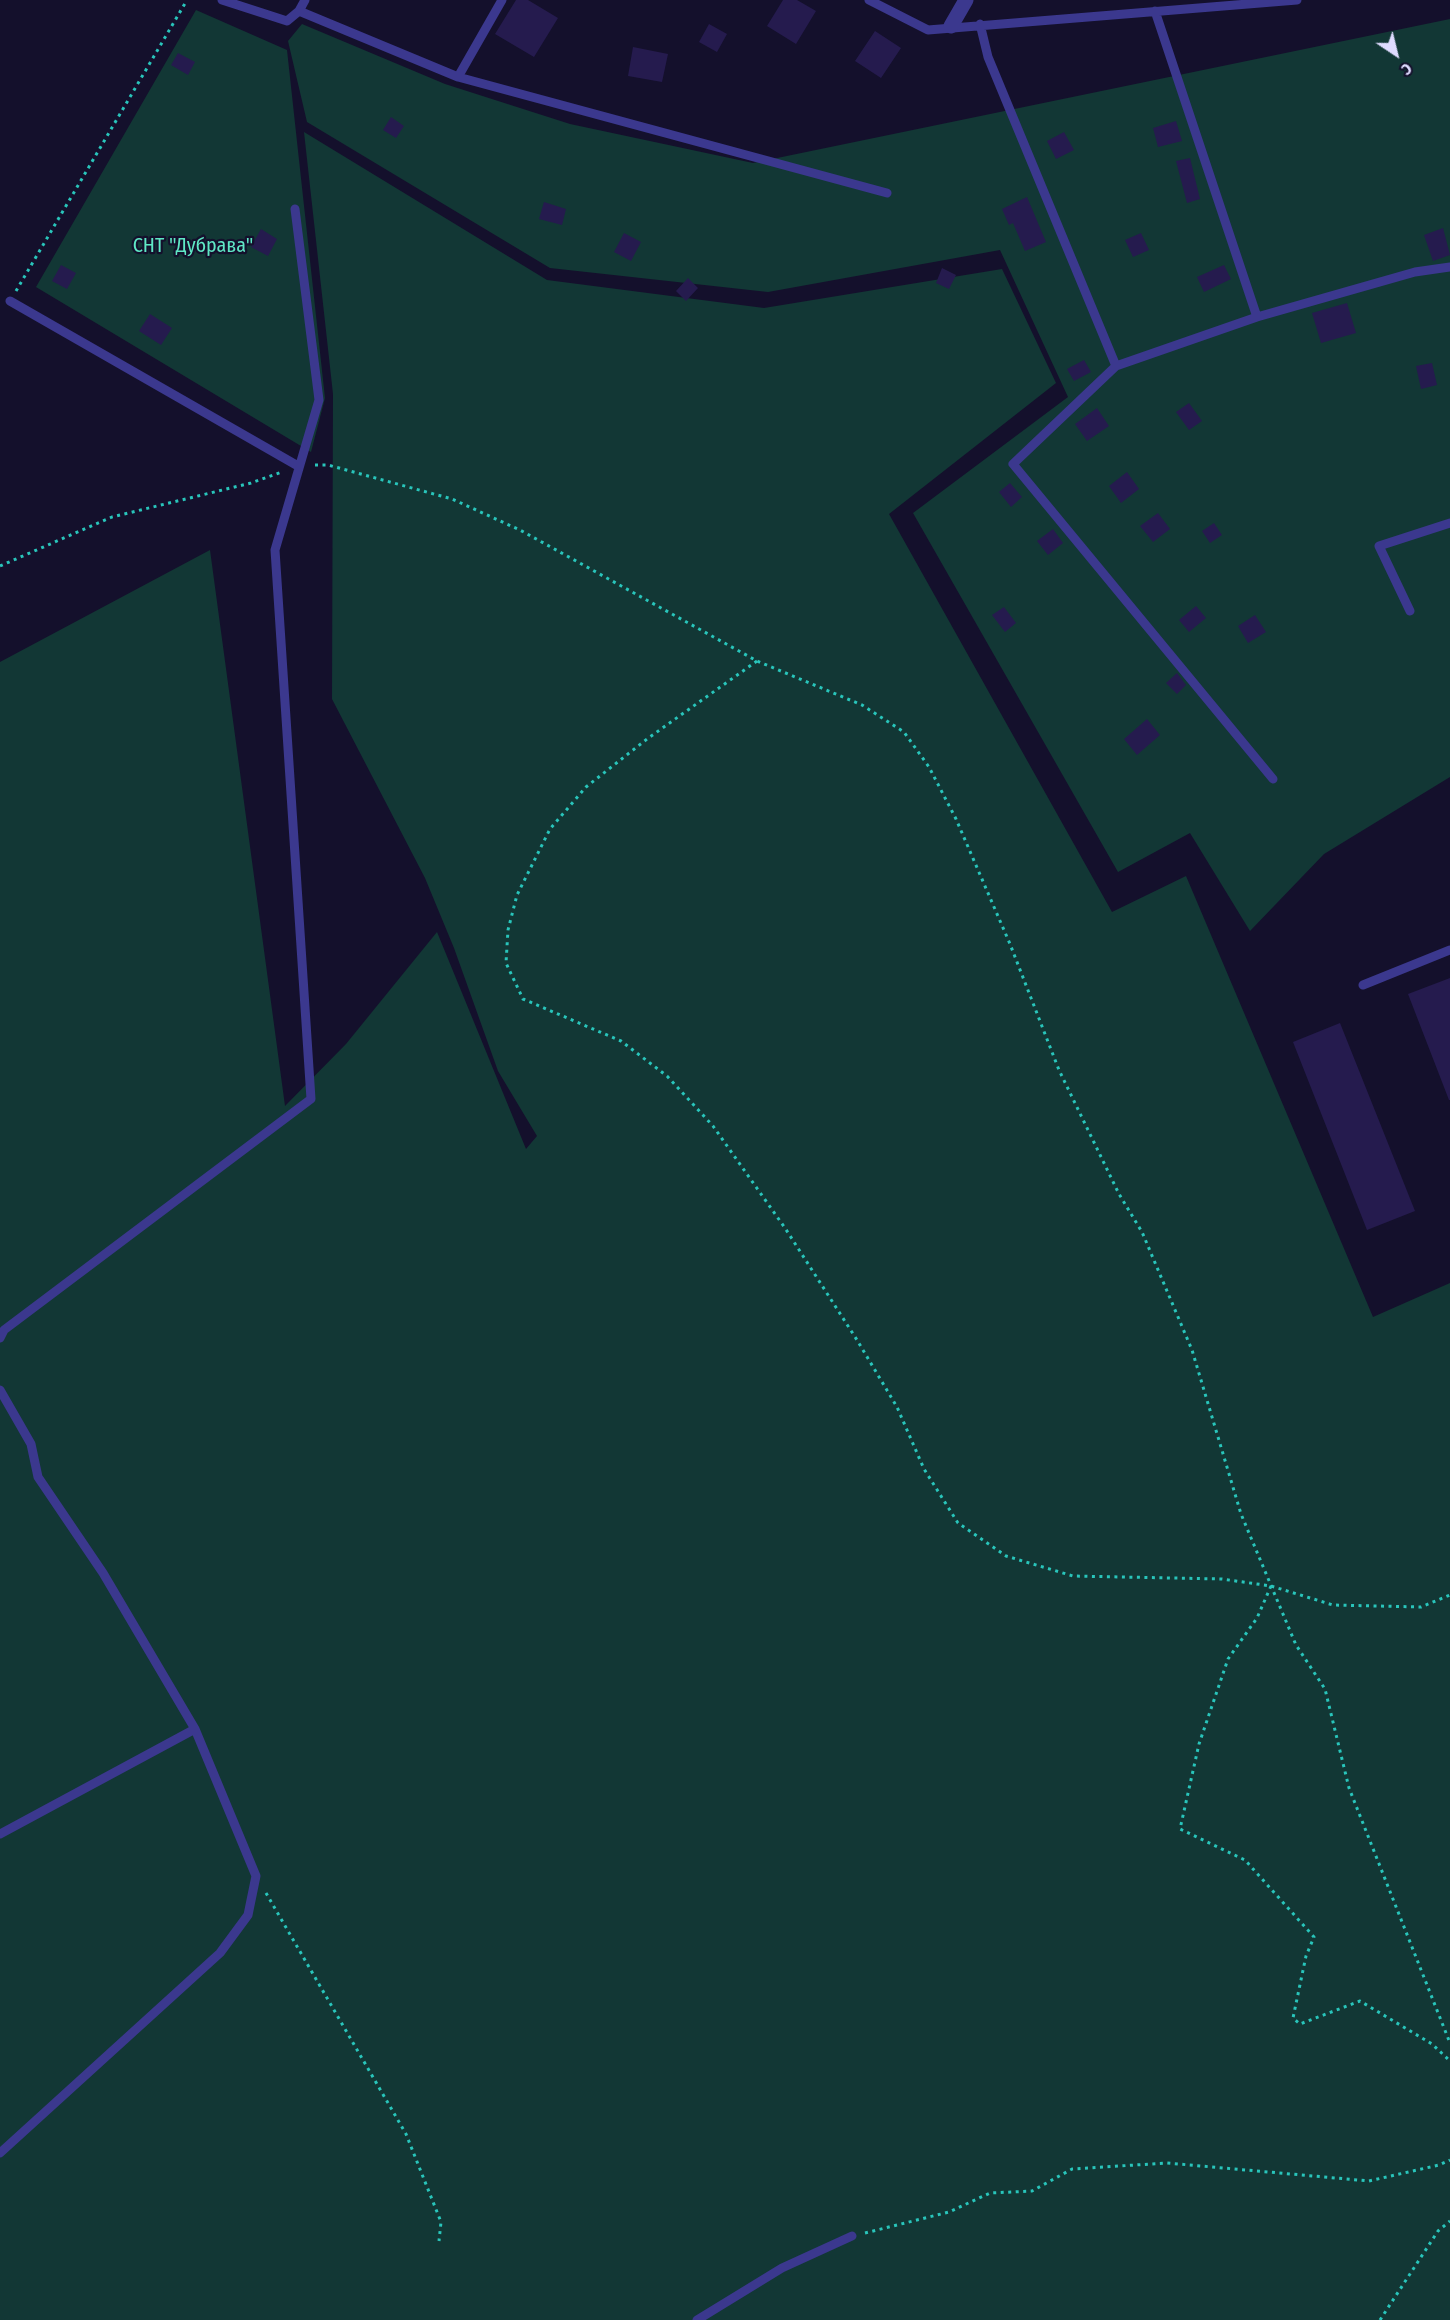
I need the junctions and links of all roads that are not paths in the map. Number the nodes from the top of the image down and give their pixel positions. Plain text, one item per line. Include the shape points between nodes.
1 (222, 0) edge
2 (305, 0) edge
3 (502, 0) edge
4 (869, 0) edge
5 (966, 0) edge
6 (1297, 0) edge
7 (299, 11) junction
8 (1155, 11) junction
9 (981, 24) junction
10 (951, 26) junction
11 (458, 77) junction
12 (887, 193) dead end
13 (295, 209) dead end
14 (1450, 267) edge
15 (10, 301) road end
16 (1257, 318) junction
17 (1116, 366) junction
18 (298, 466) junction
19 (1450, 523) edge
20 (1410, 611) dead end
21 (1273, 778) dead end
22 (1450, 950) edge
23 (1363, 985) dead end
24 (0, 1338) edge
25 (0, 1390) edge
26 (195, 1729) junction
27 (0, 1834) edge
28 (0, 2153) edge
29 (852, 2236) road end
30 (698, 2320) edge

1 - 7 lane via 287,21
2 - 7 lane
3 - 11 lane
4 - 10 lane via 928,30
5 - 10 street
6 - 8 lane
7 - 11 lane
8 - 9 lane
8 - 16 lane
9 - 10 lane
9 - 17 lane via 988,57
11 - 12 lane
13 - 18 lane via 319,400
14 - 16 lane via 1415,272
15 - 18 lane
16 - 17 lane
17 - 21 lane via 1013,464
18 - 24 lane via 275,550 311,1099 4,1329
19 - 20 lane via 1379,546
22 - 23 lane
25 - 26 lane via 31,1444 38,1477 103,1573
26 - 27 lane
26 - 28 lane via 256,1876 248,1915 219,1953
29 - 30 lane via 782,2268

